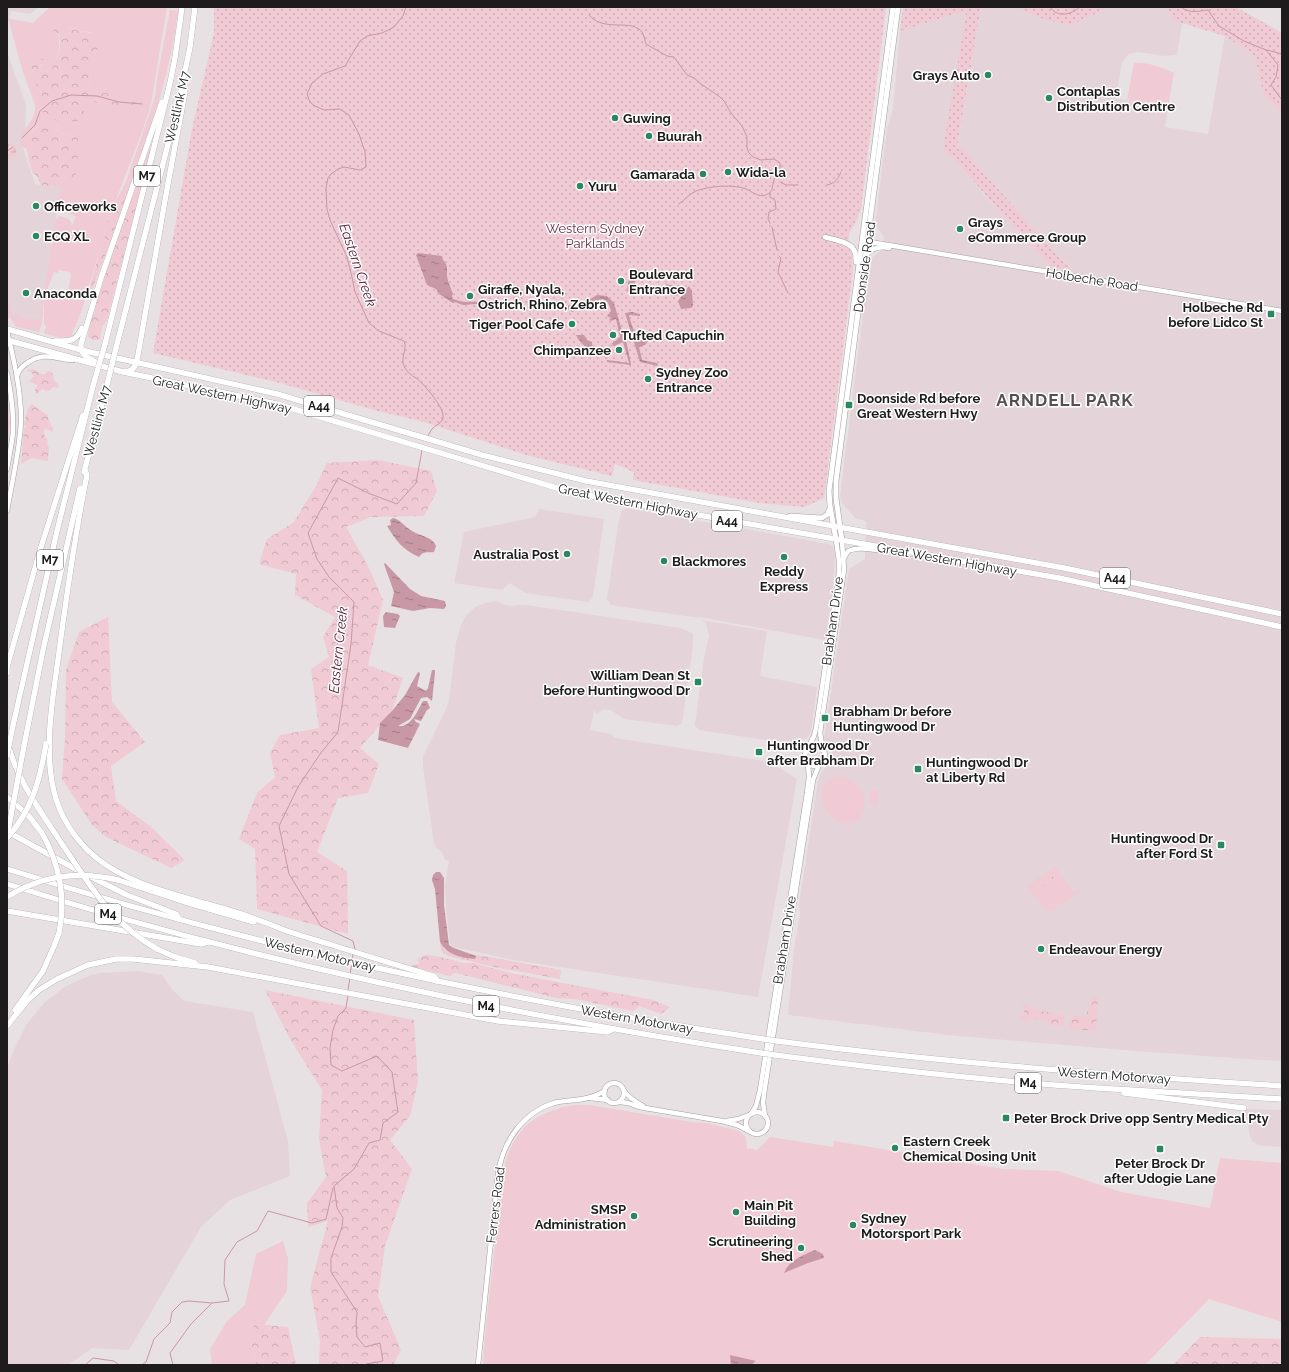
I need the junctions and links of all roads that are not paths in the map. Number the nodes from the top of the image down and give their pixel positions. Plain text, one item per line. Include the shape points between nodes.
1 (182, 7) edge
2 (195, 7) edge
3 (893, 7) edge
4 (898, 7) edge
5 (187, 66) junction
6 (170, 83) junction
7 (825, 237) dead end
8 (861, 241) junction
9 (868, 241) junction
10 (902, 247) junction
11 (866, 255) junction
12 (858, 269) junction
13 (150, 290) junction
14 (1282, 311) edge
15 (90, 312) junction
16 (7, 330) edge
17 (8, 340) edge
18 (49, 341) junction
19 (81, 350) junction
20 (79, 360) junction
21 (137, 363) junction
22 (145, 364) junction
23 (106, 367) junction
24 (123, 372) junction
25 (7, 373) edge
26 (17, 377) junction
27 (90, 399) junction
28 (7, 469) edge
29 (85, 470) junction
30 (830, 506) junction
31 (7, 511) edge
32 (771, 515) junction
33 (834, 526) junction
34 (840, 527) junction
35 (839, 540) junction
36 (892, 549) junction
37 (844, 558) junction
38 (1282, 614) edge
39 (1282, 627) edge
40 (7, 667) edge
41 (7, 673) edge
42 (51, 712) junction
43 (7, 740) edge
44 (808, 748) junction
45 (823, 750) junction
46 (7, 755) edge
47 (808, 764) junction
48 (819, 765) junction
49 (7, 797) edge
50 (7, 832) edge
51 (7, 837) edge
52 (7, 869) edge
53 (7, 884) edge
54 (7, 897) edge
55 (7, 911) edge
56 (179, 919) junction
57 (283, 930) junction
58 (210, 942) junction
59 (208, 967) junction
60 (437, 981) junction
61 (7, 1022) edge
62 (7, 1026) edge
63 (613, 1029) junction
64 (1282, 1086) edge
65 (1096, 1088) junction
66 (624, 1090) junction
67 (605, 1091) junction
68 (588, 1098) junction
69 (1282, 1099) edge
70 (608, 1100) junction
71 (620, 1102) junction
72 (648, 1108) junction
73 (1244, 1108) dead end
74 (751, 1115) junction
75 (765, 1116) junction
76 (722, 1121) junction
77 (749, 1131) junction
78 (478, 1365) edge

1 - 6 highway, Westlink M7 / M7
2 - 5 highway, Westlink M7 / M7
3 - 8 main road, Doonside Road
4 - 9 main road, Doonside Road
5 - 13 highway via 186,87
5 - 29 highway, Westlink M7 / M7, bridge
6 - 15 highway, M7
6 - 27 highway, Westlink M7 / M7, bridge
7 - 12 main road via 851,247
8 - 9 main road, Holbeche Road
8 - 12 main road, Doonside Road
9 - 10 main road, Holbeche Road
9 - 11 main road, Doonside Road
10 - 11 main road, Holbeche Road via 881,247 871,250
10 - 14 main road, Holbeche Road
11 - 34 main road, Doonside Road via 836,481
12 - 30 main road, Doonside Road via 829,491
13 - 21 highway
13 - 22 highway via 141,360
15 - 18 highway, M7 via 75,339
15 - 19 highway, M7
16 - 17 main road
16 - 18 highway, Great Western Highway / A44
17 - 20 highway, Great Western Highway / A44
17 - 26 main road
18 - 19 highway, Great Western Highway / A44
19 - 21 highway, Great Western Highway / A44
19 - 23 highway via 86,357
20 - 23 highway, Great Western Highway / A44
20 - 26 main road via 39,357 20,368
21 - 22 highway, Great Western Highway / A44
21 - 24 highway via 132,370
22 - 32 highway, Great Western Highway / A44 via 277,394 482,455 592,482
23 - 24 highway, Great Western Highway / A44
24 - 35 highway, Great Western Highway / A44 via 277,404 567,491
25 - 28 main road via 13,433
26 - 31 main road via 20,433
27 - 40 highway via 86,403 41,547
27 - 46 highway, Westlink M7 / M7, bridge via 57,531
29 - 42 highway via 87,475 69,575
29 - 51 highway, Westlink M7 / M7, bridge via 48,630
30 - 32 main road via 828,514 822,518
30 - 33 main road, Doonside Road
32 - 33 highway, Great Western Highway / A44
33 - 34 highway, Great Western Highway / A44
33 - 35 main road, Doonside Road
34 - 35 main road, Doonside Road
34 - 38 highway, Great Western Highway / A44 via 1057,566
35 - 36 highway, Great Western Highway / A44
35 - 37 main road, Brabham Drive
35 - 44 main road, Brabham Drive via 839,573 816,728
36 - 37 main road via 857,548 848,551
36 - 39 highway, Great Western Highway / A44 via 1059,578
37 - 45 main road, Brabham Drive via 820,733
40 - 41 highway
42 - 51 highway, bridge via 40,776 33,798
42 - 57 highway via 51,780 56,799 74,834 94,855 130,878
43 - 59 highway, bridge via 9,752 22,781 97,895 117,919 157,949
44 - 45 main road via 816,746
44 - 47 main road via 804,756
45 - 48 main road via 825,758
47 - 48 main road
47 - 74 main road, Brabham Drive via 807,793 760,1090
48 - 75 main road, Brabham Drive via 813,780 764,1094
49 - 61 highway, bridge via 28,815 42,833 56,863 63,904 59,933 52,953 43,971
50 - 56 highway via 108,886 176,914
52 - 56 highway, Western Motorway / M4
53 - 58 highway, Western Motorway / M4
54 - 57 highway, bridge via 32,884 63,876 89,875 118,880
55 - 58 highway via 201,944
56 - 60 highway, Western Motorway / M4 via 340,960
57 - 60 highway via 434,976
58 - 63 highway, Western Motorway / M4 via 360,979
59 - 62 highway via 133,958 88,965 65,974 45,986 27,1001
59 - 63 highway via 505,1022 608,1032
60 - 64 highway, Western Motorway / M4, bridge via 583,1010 777,1041 1001,1066
63 - 65 highway, Western Motorway / M4, bridge via 775,1055 934,1074
65 - 69 highway, Western Motorway / M4
65 - 73 highway via 1132,1095
66 - 67 main road via 614,1083
66 - 71 main road
66 - 72 main road via 628,1096
67 - 68 main road, Ferrers Road
67 - 70 main road via 604,1095
68 - 70 main road, Ferrers Road
68 - 78 main road, Ferrers Road via 563,1101 544,1107 526,1119 507,1144 498,1174
70 - 71 main road
71 - 72 main road
72 - 76 main road
74 - 75 main road via 760,1113
74 - 76 main road
74 - 77 main road via 746,1123
75 - 77 main road via 768,1122 764,1131 756,1134
76 - 77 main road

